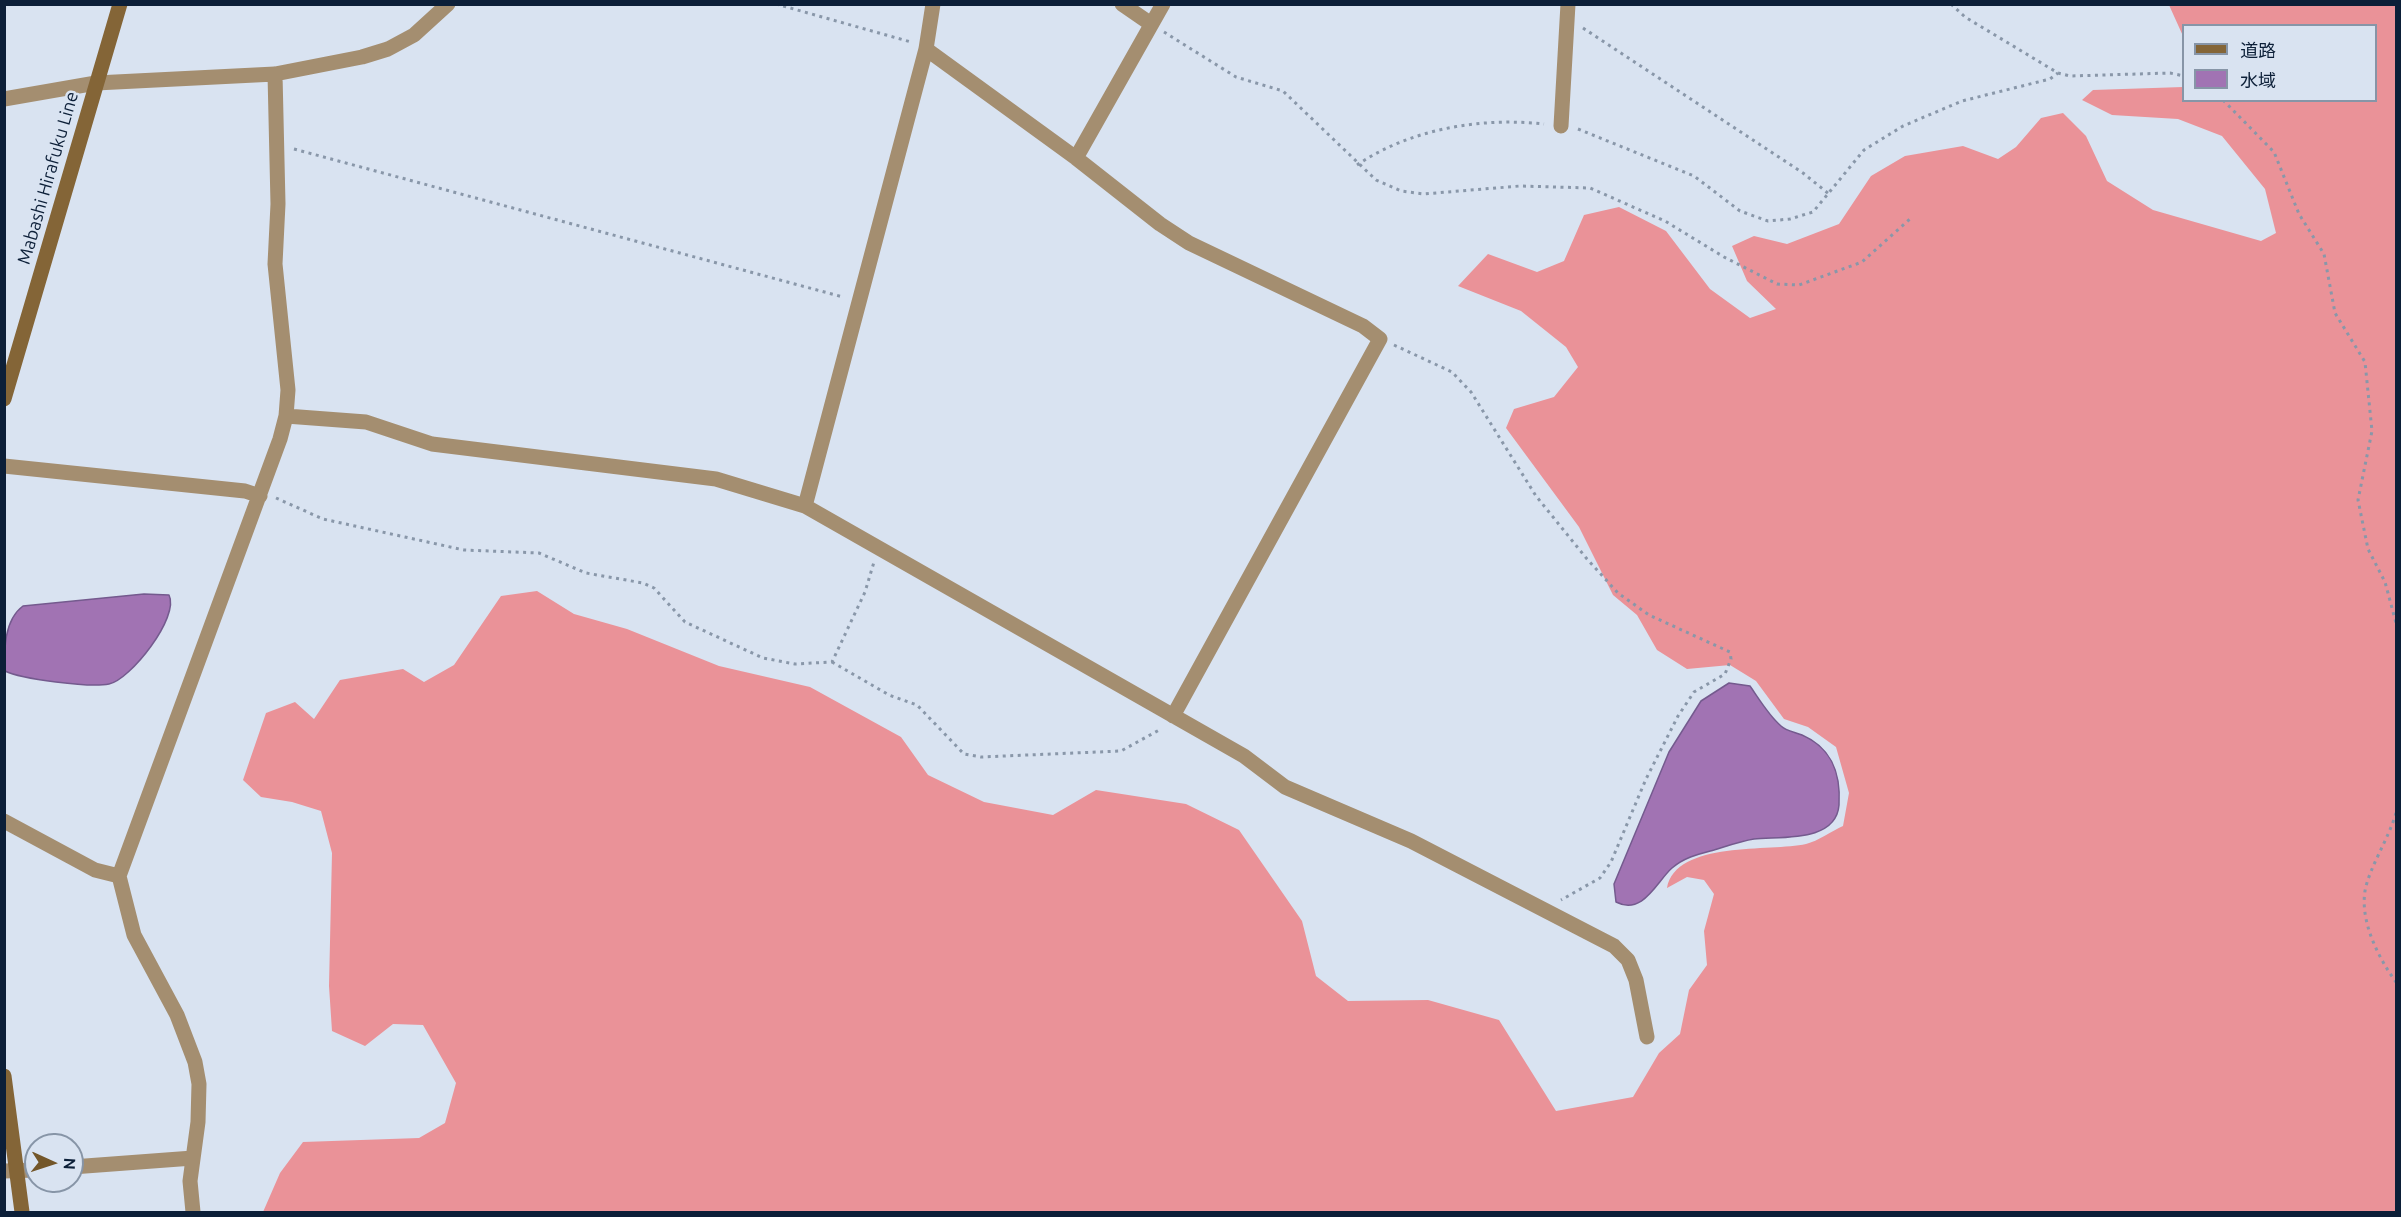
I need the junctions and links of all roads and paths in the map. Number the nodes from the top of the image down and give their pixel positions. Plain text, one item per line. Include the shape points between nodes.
1 (120, 4) edge
2 (447, 4) edge
3 (776, 4) edge
4 (933, 4) edge
5 (1122, 4) edge
6 (1163, 4) edge
7 (1568, 4) edge
8 (1951, 4) edge
9 (1567, 22) junction
10 (1151, 24) junction
11 (926, 49) junction
12 (2058, 73) junction
13 (275, 74) junction
14 (2182, 76) edge
15 (96, 83) junction
16 (4, 99) edge
17 (2225, 102) edge
18 (1561, 126) junction
19 (277, 148) junction
20 (1076, 158) junction
21 (1357, 165) junction
22 (1829, 194) junction
23 (1911, 218) dead end
24 (860, 302) junction
25 (1380, 339) junction
26 (4, 399) edge
27 (286, 416) junction
28 (4, 466) edge
29 (260, 496) junction
30 (805, 506) junction
31 (878, 549) junction
32 (2397, 622) edge
33 (832, 662) junction
34 (1173, 716) junction
35 (2397, 813) edge
36 (4, 821) edge
37 (119, 876) junction
38 (1550, 913) junction
39 (2397, 982) edge
40 (1647, 1037) dead end
41 (4, 1076) edge
42 (193, 1158) junction
43 (84, 1166) edge
44 (11, 1172) edge
45 (22, 1212) edge
46 (193, 1212) edge

1 - 15 main road, Mabashi Hirafuku Line
2 - 13 street via 414,35 388,49
3 - 11 path
4 - 11 street
5 - 10 street
6 - 10 street
7 - 9 street
8 - 12 path via 1965,17
9 - 18 street
9 - 22 path via 1577,24 1793,166
10 - 20 street
10 - 21 path via 1236,77 1283,92
11 - 20 street
11 - 24 street
12 - 14 path
12 - 22 path via 2050,79 1962,101 1903,126 1864,150
13 - 15 street
13 - 19 street
15 - 16 street
15 - 26 main road, Mabashi Hirafuku Line
17 - 32 path via 2274,152 2299,214 2324,254 2335,313 2365,362 2372,431 2358,500 2368,549 2385,582
18 - 21 path via 1514,121 1438,129
18 - 22 path via 1575,128 1694,176 1740,211 1768,220 1813,212
19 - 24 path via 309,152
19 - 27 street via 275,264 288,390
20 - 25 street via 1189,243 1363,326
21 - 23 path via 1376,180 1401,191 1424,194 1520,186 1590,188 1665,221 1777,285 1799,285 1862,262
24 - 30 street
25 - 34 street
25 - 38 path via 1452,372 1471,392 1536,496 1618,593 1649,615 1730,652 1725,674 1694,692 1677,716 1611,862 1600,878 1554,905
27 - 29 street
27 - 30 street via 366,422 432,444 716,479
28 - 29 street via 245,491
29 - 33 path via 275,497 323,519 464,550 539,553 586,573 643,583 654,588 685,622 763,658 795,664
29 - 37 street
30 - 31 street
31 - 33 path via 865,592
31 - 34 street
33 - 34 path via 917,705 964,754 981,757 1121,751 1163,728
34 - 38 street via 1244,756 1285,787 1411,841
35 - 39 path via 2365,891 2368,924 2379,954
36 - 37 street via 96,870
37 - 42 street via 134,935 177,1015 195,1062 199,1112
38 - 40 street via 1614,946 1628,960
41 - 44 main road
42 - 43 street
42 - 46 street
44 - 45 main road

